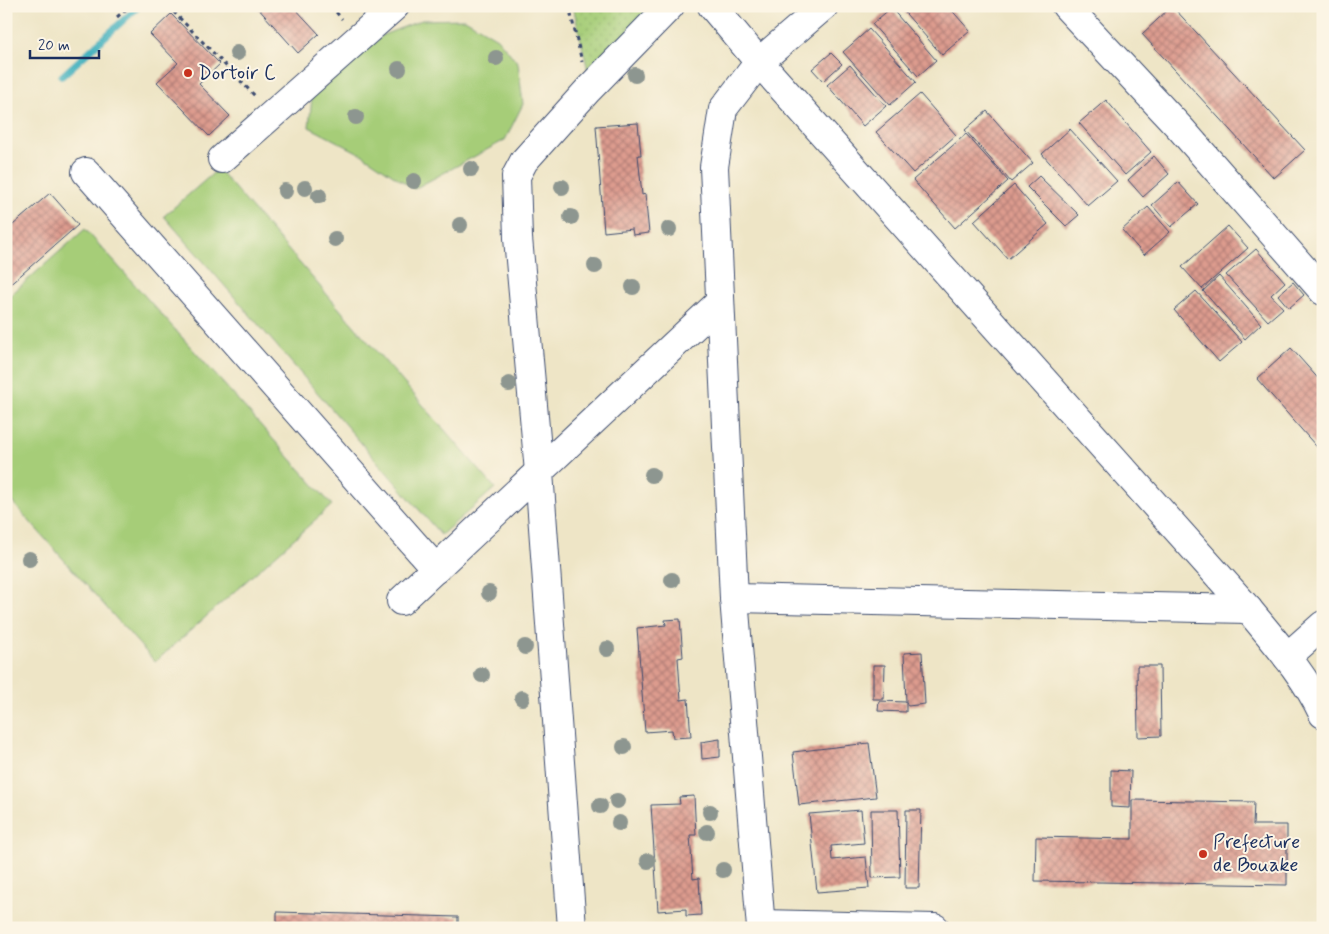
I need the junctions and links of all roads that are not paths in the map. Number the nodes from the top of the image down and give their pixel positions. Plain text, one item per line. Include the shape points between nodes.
1 (395, 6) edge
2 (670, 6) edge
3 (712, 6) edge
4 (824, 6) edge
5 (1066, 6) edge
6 (759, 62) junction
7 (222, 159) dead end
8 (86, 172) dead end
9 (1323, 291) edge
10 (720, 302) junction
11 (538, 472) junction
12 (436, 569) junction
13 (734, 598) junction
14 (401, 601) dead end
15 (1248, 609) junction
16 (1323, 625) edge
17 (1287, 657) junction
18 (1323, 714) edge
19 (761, 926) edge
20 (572, 928) edge
21 (934, 928) edge

1 - 7 street
2 - 11 street via 588,90 524,161 516,176 518,238
3 - 6 street
4 - 6 street
5 - 9 street via 1181,129
6 - 10 street via 723,109 714,167
6 - 15 street
8 - 12 street
10 - 11 street
10 - 13 street
11 - 12 street
11 - 20 street
12 - 14 street
13 - 15 street
13 - 19 street
15 - 17 street
16 - 17 street
17 - 18 street via 1314,695
19 - 21 street

